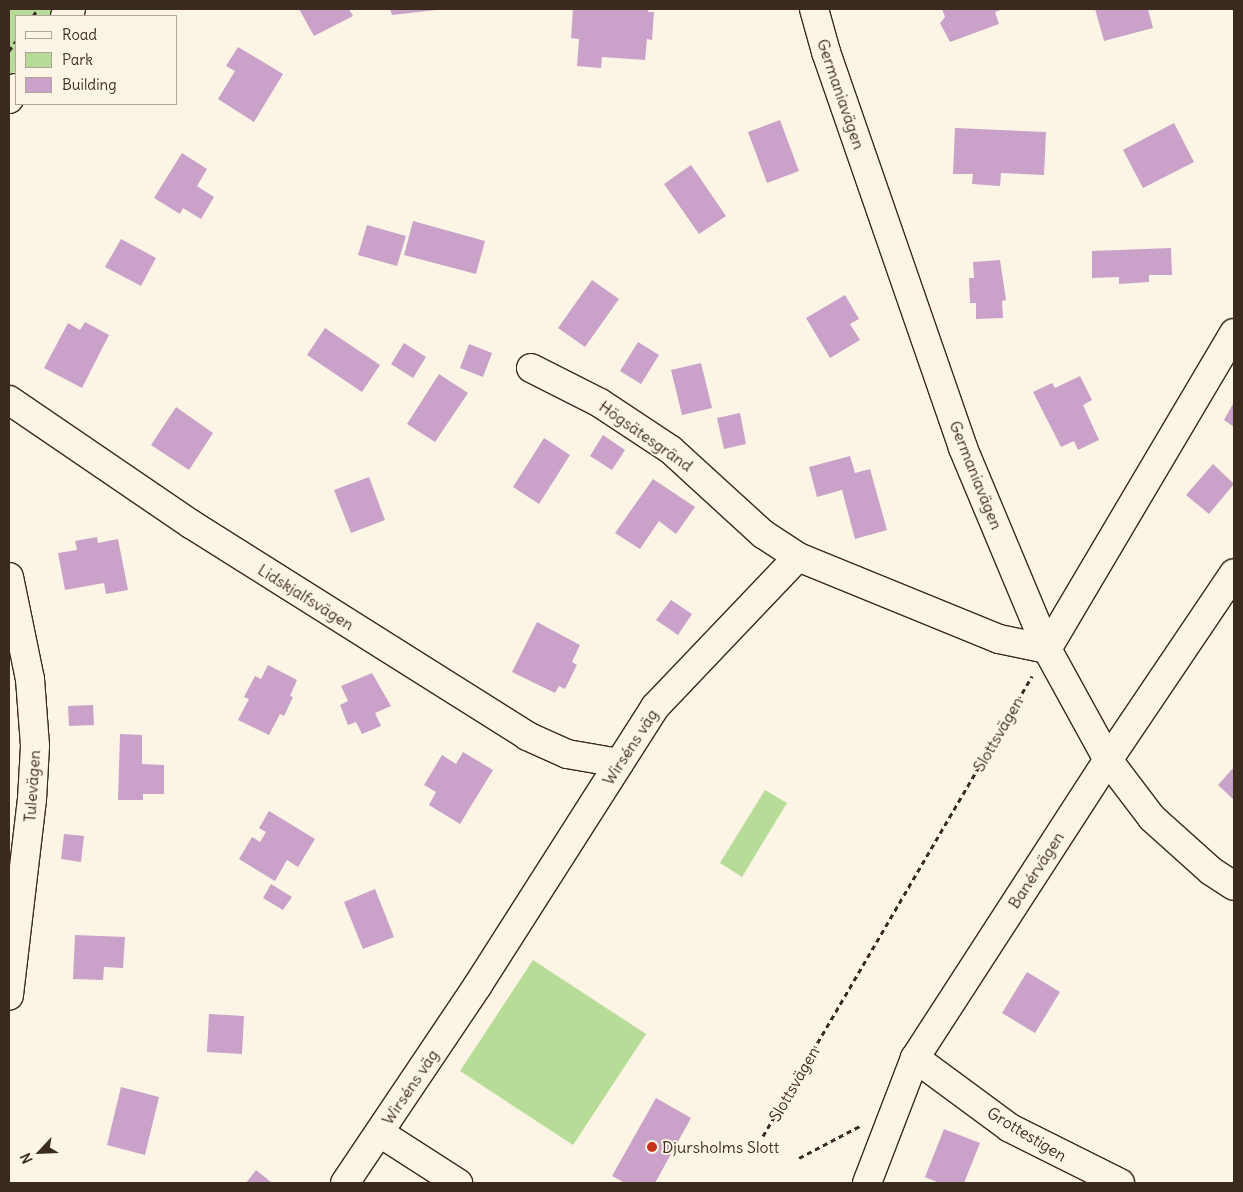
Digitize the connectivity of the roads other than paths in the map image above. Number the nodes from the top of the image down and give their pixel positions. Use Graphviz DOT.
graph roads {
  1 [pos="814,9"];
  2 [pos="1234,333"];
  3 [pos="531,368"];
  4 [pos="9,400"];
  5 [pos="798,556"];
  6 [pos="1234,573"];
  7 [pos="9,577"];
  8 [pos="1047,649"];
  9 [pos="1108,760"];
  10 [pos="619,763"];
  11 [pos="1234,886"];
  12 [pos="9,996"];
  13 [pos="915,1058"];
  14 [pos="380,1132"];
  15 [pos="347,1183"];
  16 [pos="458,1183"];
  17 [pos="867,1183"];
  18 [pos="1120,1183"];
  1 -- 8 [label="street, Germaniavägen"];
  2 -- 8 [label="street"];
  3 -- 5 [label="street, Högsätesgränd"];
  4 -- 10 [label="street, Lidskjalfsvägen"];
  5 -- 8 [label="street"];
  5 -- 10 [label="street, Wirséns väg"];
  6 -- 9 [label="street, Banérvägen"];
  7 -- 12 [label="street, Tulevägen"];
  8 -- 9 [label="street, Germaniavägen"];
  9 -- 11 [label="street, Germaniavägen"];
  9 -- 13 [label="street, Banérvägen"];
  10 -- 14 [label="street, Wirséns väg"];
  13 -- 17 [label="street, Banérvägen"];
  13 -- 18 [label="street, Grottestigen"];
  14 -- 15 [label="street, Wirséns väg"];
  14 -- 16 [label="street"];
}
